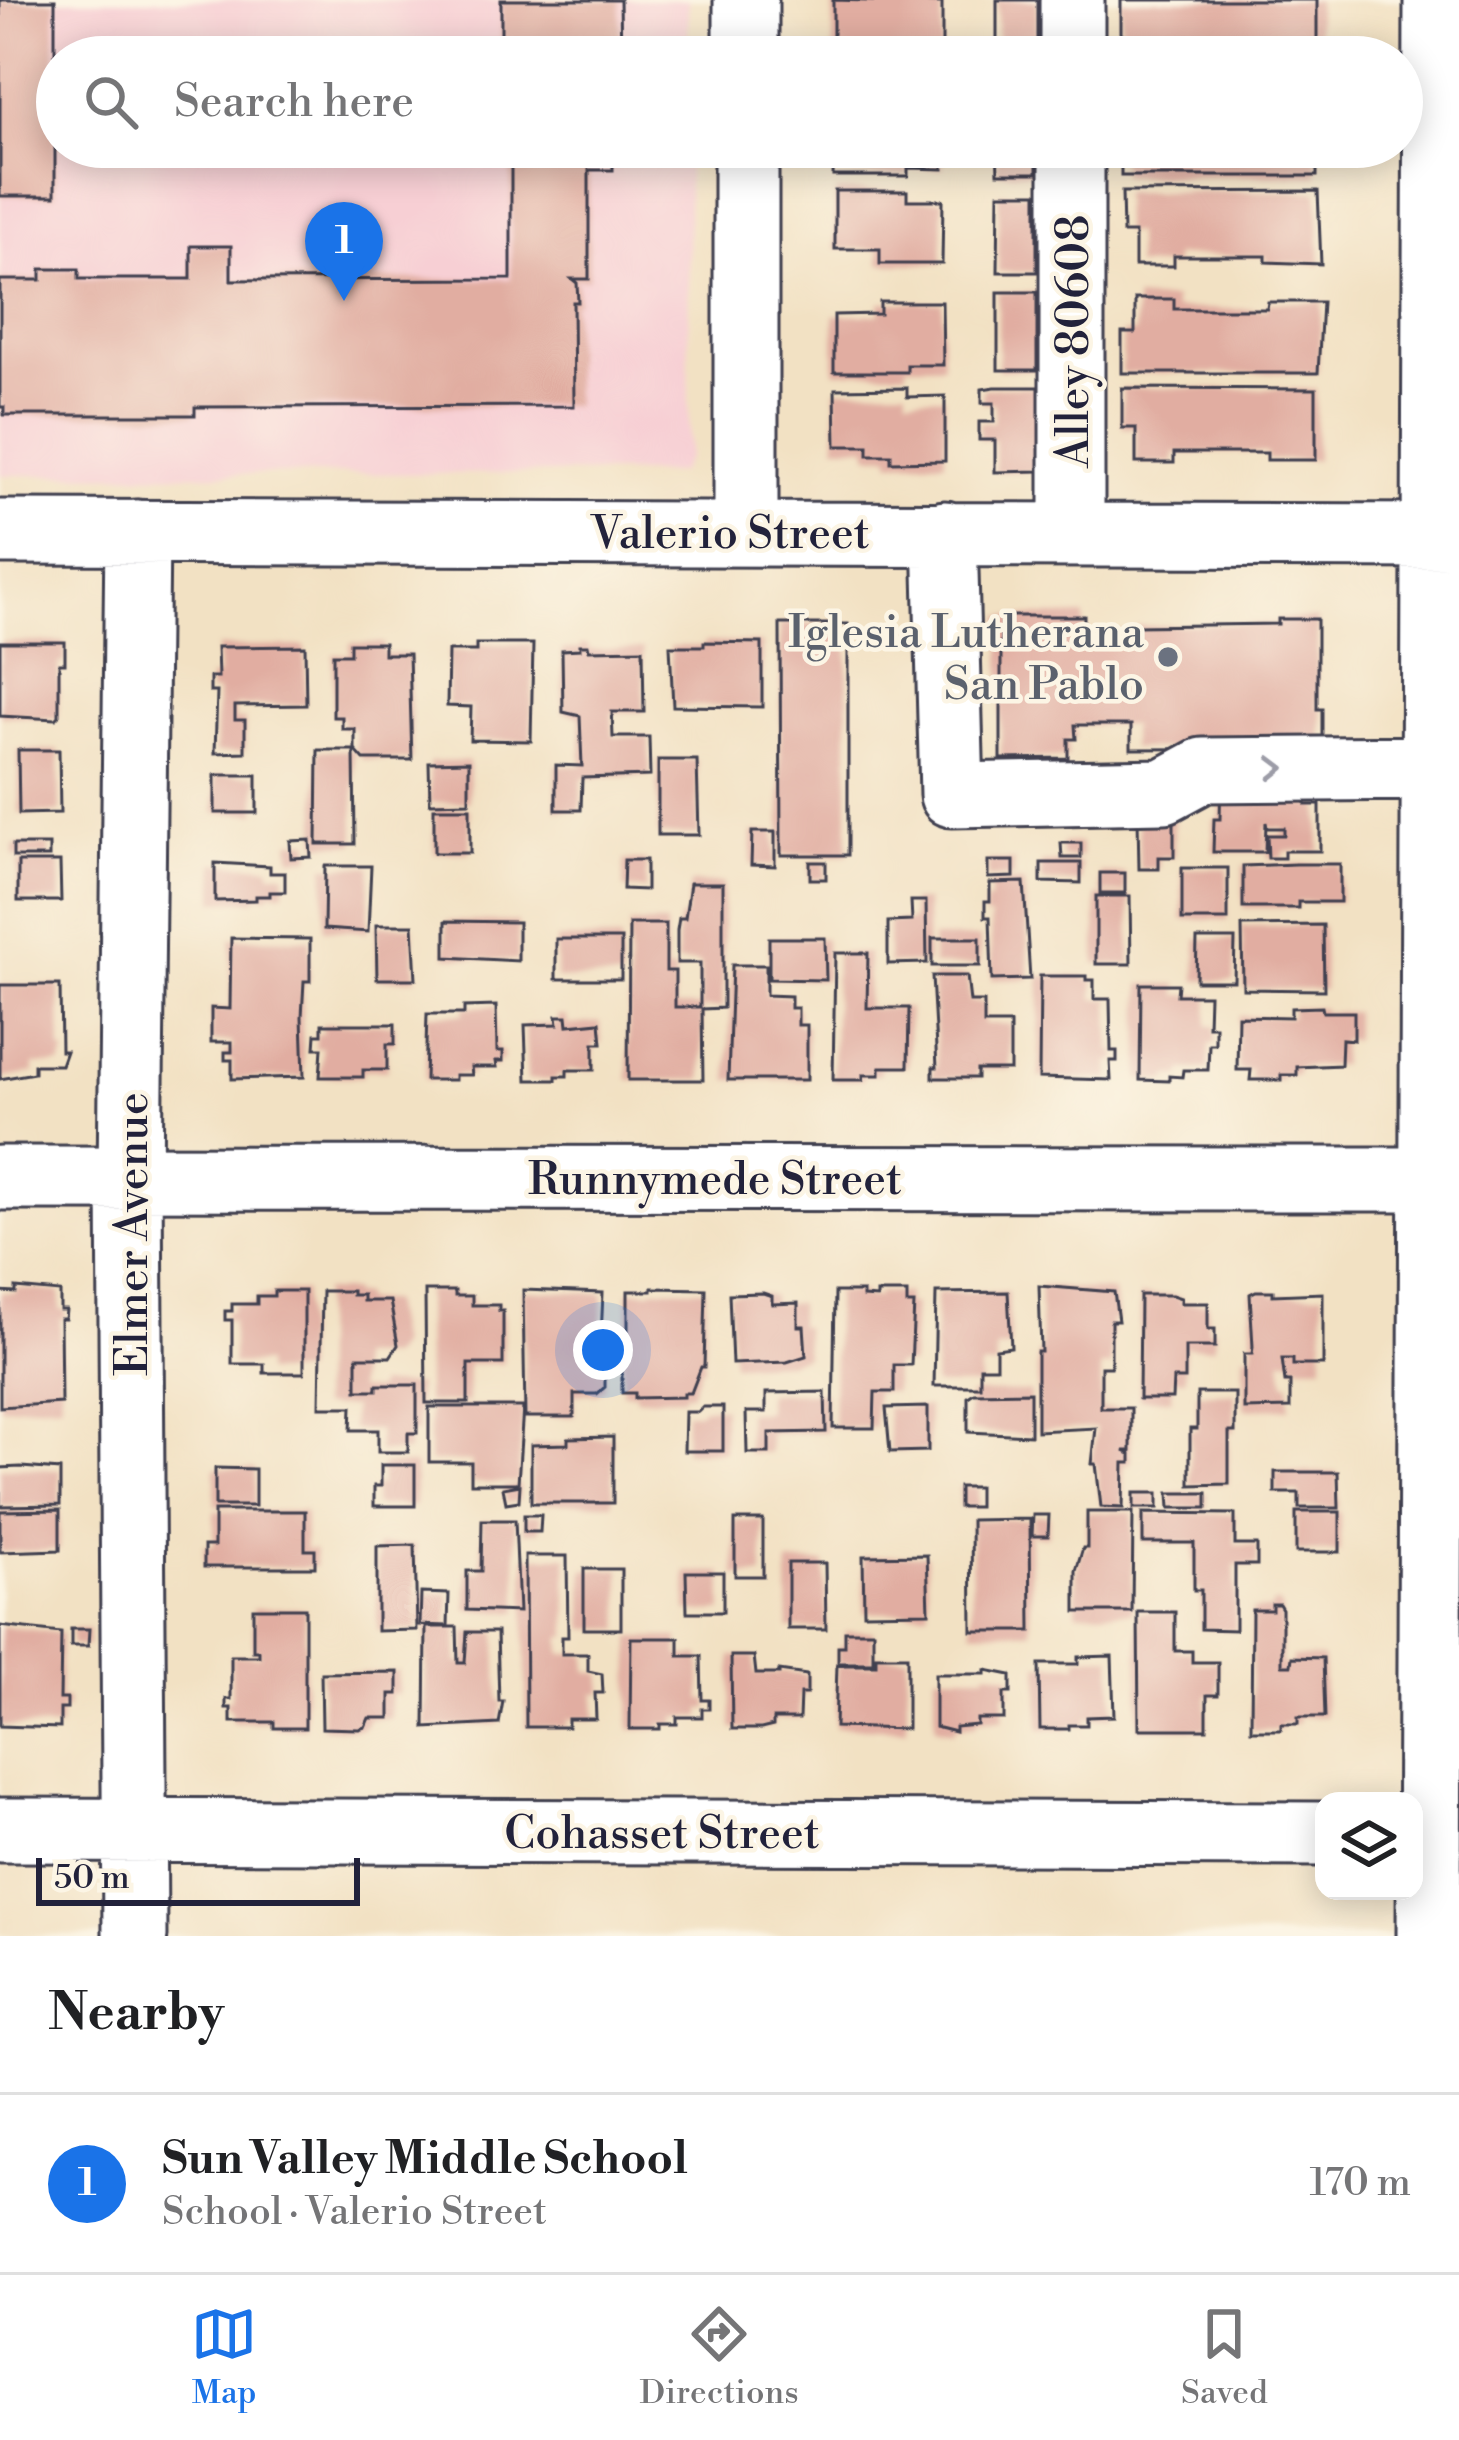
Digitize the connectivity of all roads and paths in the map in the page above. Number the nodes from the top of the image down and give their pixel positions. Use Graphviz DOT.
graph roads {
  1 [pos="746,0"];
  2 [pos="1072,0"];
  3 [pos="1436,0"];
  4 [pos="746,36"];
  5 [pos="1072,36"];
  6 [pos="1447,98"];
  7 [pos="746,168"];
  8 [pos="1072,168"];
  9 [pos="746,531"];
  10 [pos="0,532"];
  11 [pos="137,532"];
  12 [pos="945,533"];
  13 [pos="1072,534"];
  14 [pos="1447,536"];
  15 [pos="1434,768"];
  16 [pos="0,1178"];
  17 [pos="130,1178"];
  18 [pos="1430,1179"];
  19 [pos="0,1830"];
  20 [pos="134,1830"];
  21 [pos="1315,1834"];
  22 [pos="1434,1835"];
  23 [pos="134,1936"];
  24 [pos="1429,1936"];
  1 -- 4 [label="street"];
  2 -- 5 [label="street"];
  3 -- 6 [label="street"];
  6 -- 14 [label="street"];
  7 -- 9 [label="street"];
  8 -- 13 [label="street, Alley 80608"];
  9 -- 11 [label="street, Valerio Street"];
  9 -- 12 [label="street, Valerio Street"];
  10 -- 11 [label="street, Valerio Street"];
  11 -- 17 [label="street, Elmer Avenue"];
  12 -- 13 [label="street, Valerio Street"];
  12 -- 15 [label="street, one-way"];
  13 -- 14 [label="street, Valerio Street"];
  14 -- 15 [label="street"];
  15 -- 18 [label="street"];
  16 -- 17 [label="street, Runnymede Street"];
  17 -- 18 [label="street, Runnymede Street"];
  17 -- 20 [label="street, Elmer Avenue"];
  18 -- 22 [label="street"];
  19 -- 20 [label="street, Cohasset Street"];
  20 -- 21 [label="street, Cohasset Street"];
  20 -- 23 [label="street, Elmer Avenue"];
  22 -- 24 [label="street"];
}
